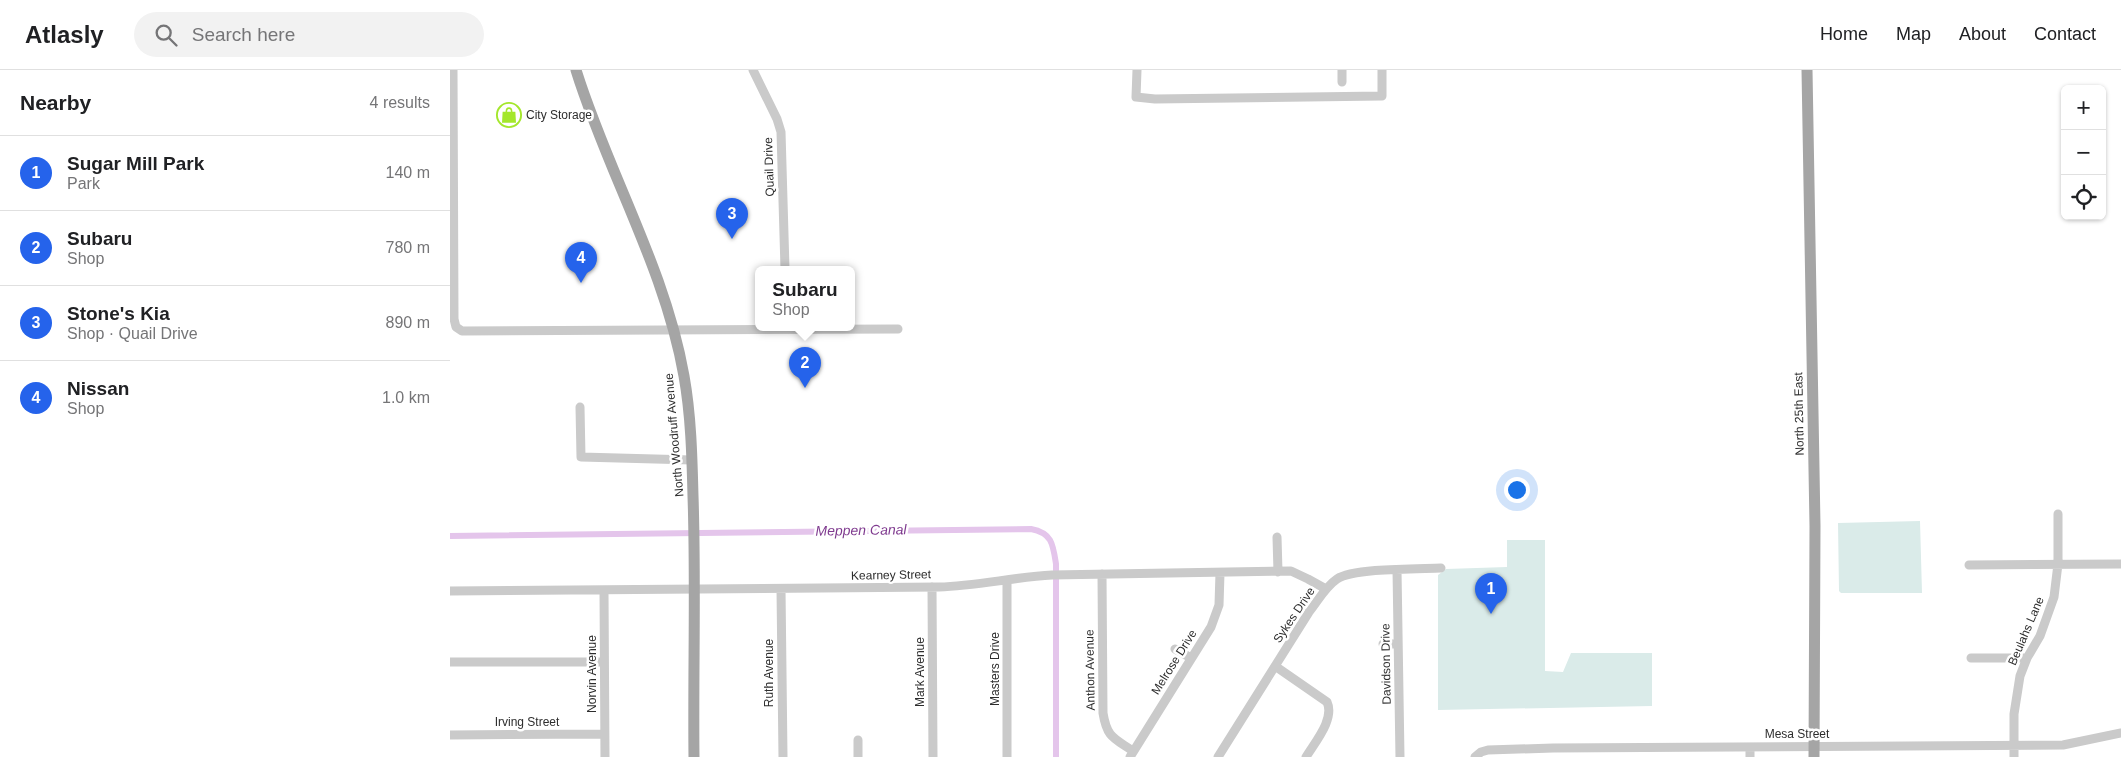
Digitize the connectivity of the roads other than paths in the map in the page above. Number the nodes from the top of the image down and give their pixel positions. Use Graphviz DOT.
graph roads {
  1 [pos="452,70"];
  2 [pos="576,70"];
  3 [pos="753,70"];
  4 [pos="1137,70"];
  5 [pos="1342,70"];
  6 [pos="1382,70"];
  7 [pos="1807,70"];
  8 [pos="1342,82"];
  9 [pos="451,177"];
  10 [pos="785,266"];
  11 [pos="755,329"];
  12 [pos="855,329"];
  13 [pos="898,329"];
  14 [pos="673,331"];
  15 [pos="580,407"];
  16 [pos="692,460"];
  17 [pos="2058,514"];
  18 [pos="1277,537"];
  19 [pos="2058,564"];
  20 [pos="2121,564"];
  21 [pos="1969,565"];
  22 [pos="1441,568"];
  23 [pos="1397,570"];
  24 [pos="1278,572"];
  25 [pos="1220,573"];
  26 [pos="1102,574"];
  27 [pos="1006,580"];
  28 [pos="932,587"];
  29 [pos="695,589"];
  30 [pos="781,589"];
  31 [pos="1326,589"];
  32 [pos="604,591"];
  33 [pos="450,592"];
  34 [pos="1383,644"];
  35 [pos="1398,644"];
  36 [pos="1175,649"];
  37 [pos="1191,658"];
  38 [pos="1971,658"];
  39 [pos="2027,658"];
  40 [pos="450,662"];
  41 [pos="604,662"];
  42 [pos="1275,666"];
  43 [pos="2121,732"];
  44 [pos="604,734"];
  45 [pos="450,735"];
  46 [pos="858,740"];
  47 [pos="1750,747"];
  48 [pos="2014,747"];
  49 [pos="1814,752"];
  50 [pos="1570,753"];
  51 [pos="1660,753"];
  52 [pos="1131,754"];
  53 [pos="605,757"];
  54 [pos="694,757"];
  55 [pos="783,757"];
  56 [pos="858,757"];
  57 [pos="933,757"];
  58 [pos="1008,757"];
  59 [pos="1218,757"];
  60 [pos="1306,757"];
  61 [pos="1400,757"];
  62 [pos="1475,757"];
  63 [pos="1750,757"];
  64 [pos="2014,757"];
  1 -- 9 [label="street"];
  2 -- 14 [label="main road, North Woodruff Avenue"];
  3 -- 10 [label="street, Quail Drive"];
  4 -- 6 [label="street"];
  5 -- 8 [label="street"];
  7 -- 49 [label="main road, North 25th East"];
  9 -- 14 [label="street"];
  11 -- 14 [label="street"];
  12 -- 13 [label="street"];
  14 -- 16 [label="main road, North Woodruff Avenue"];
  15 -- 16 [label="street"];
  16 -- 29 [label="main road, North Woodruff Avenue"];
  17 -- 19 [label="street, Beulahs Lane"];
  18 -- 24 [label="street"];
  19 -- 20 [label="street"];
  19 -- 21 [label="street"];
  19 -- 39 [label="street, Beulahs Lane"];
  22 -- 23 [label="street, Sykes Drive"];
  23 -- 31 [label="street, Sykes Drive"];
  23 -- 35 [label="street, Davidson Drive"];
  24 -- 25 [label="street, Kearney Street"];
  24 -- 31 [label="street, Kearney Street"];
  25 -- 26 [label="street, Kearney Street"];
  25 -- 37 [label="street, Melrose Drive"];
  26 -- 27 [label="street, Kearney Street"];
  26 -- 52 [label="street, Anthon Avenue"];
  27 -- 28 [label="street, Kearney Street"];
  27 -- 58 [label="street, Masters Drive"];
  28 -- 30 [label="street, Kearney Street"];
  28 -- 57 [label="street, Mark Avenue"];
  29 -- 30 [label="street, Kearney Street"];
  29 -- 32 [label="street, Kearney Street"];
  29 -- 54 [label="main road, North Woodruff Avenue"];
  30 -- 55 [label="street, Ruth Avenue"];
  31 -- 42 [label="street, Sykes Drive"];
  32 -- 33 [label="street, Kearney Street"];
  32 -- 41 [label="street, Norvin Avenue"];
  34 -- 35 [label="street"];
  35 -- 61 [label="street, Davidson Drive"];
  36 -- 37 [label="street"];
  37 -- 52 [label="street, Melrose Drive"];
  38 -- 39 [label="street"];
  39 -- 48 [label="street, Beulahs Lane"];
  40 -- 41 [label="street"];
  41 -- 44 [label="street, Norvin Avenue"];
  42 -- 59 [label="street, Sykes Drive"];
  42 -- 60 [label="street"];
  43 -- 48 [label="street, Mesa Street"];
  44 -- 45 [label="street, Irving Street"];
  44 -- 53 [label="street, Norvin Avenue"];
  46 -- 56 [label="street"];
  47 -- 49 [label="street, Mesa Street"];
  47 -- 51 [label="street, Mesa Street"];
  47 -- 63 [label="street"];
  48 -- 49 [label="street, Mesa Street"];
  48 -- 64 [label="street, Beulahs Lane"];
  50 -- 51 [label="street, Mesa Street"];
  50 -- 62 [label="street, Mesa Street"];
}
